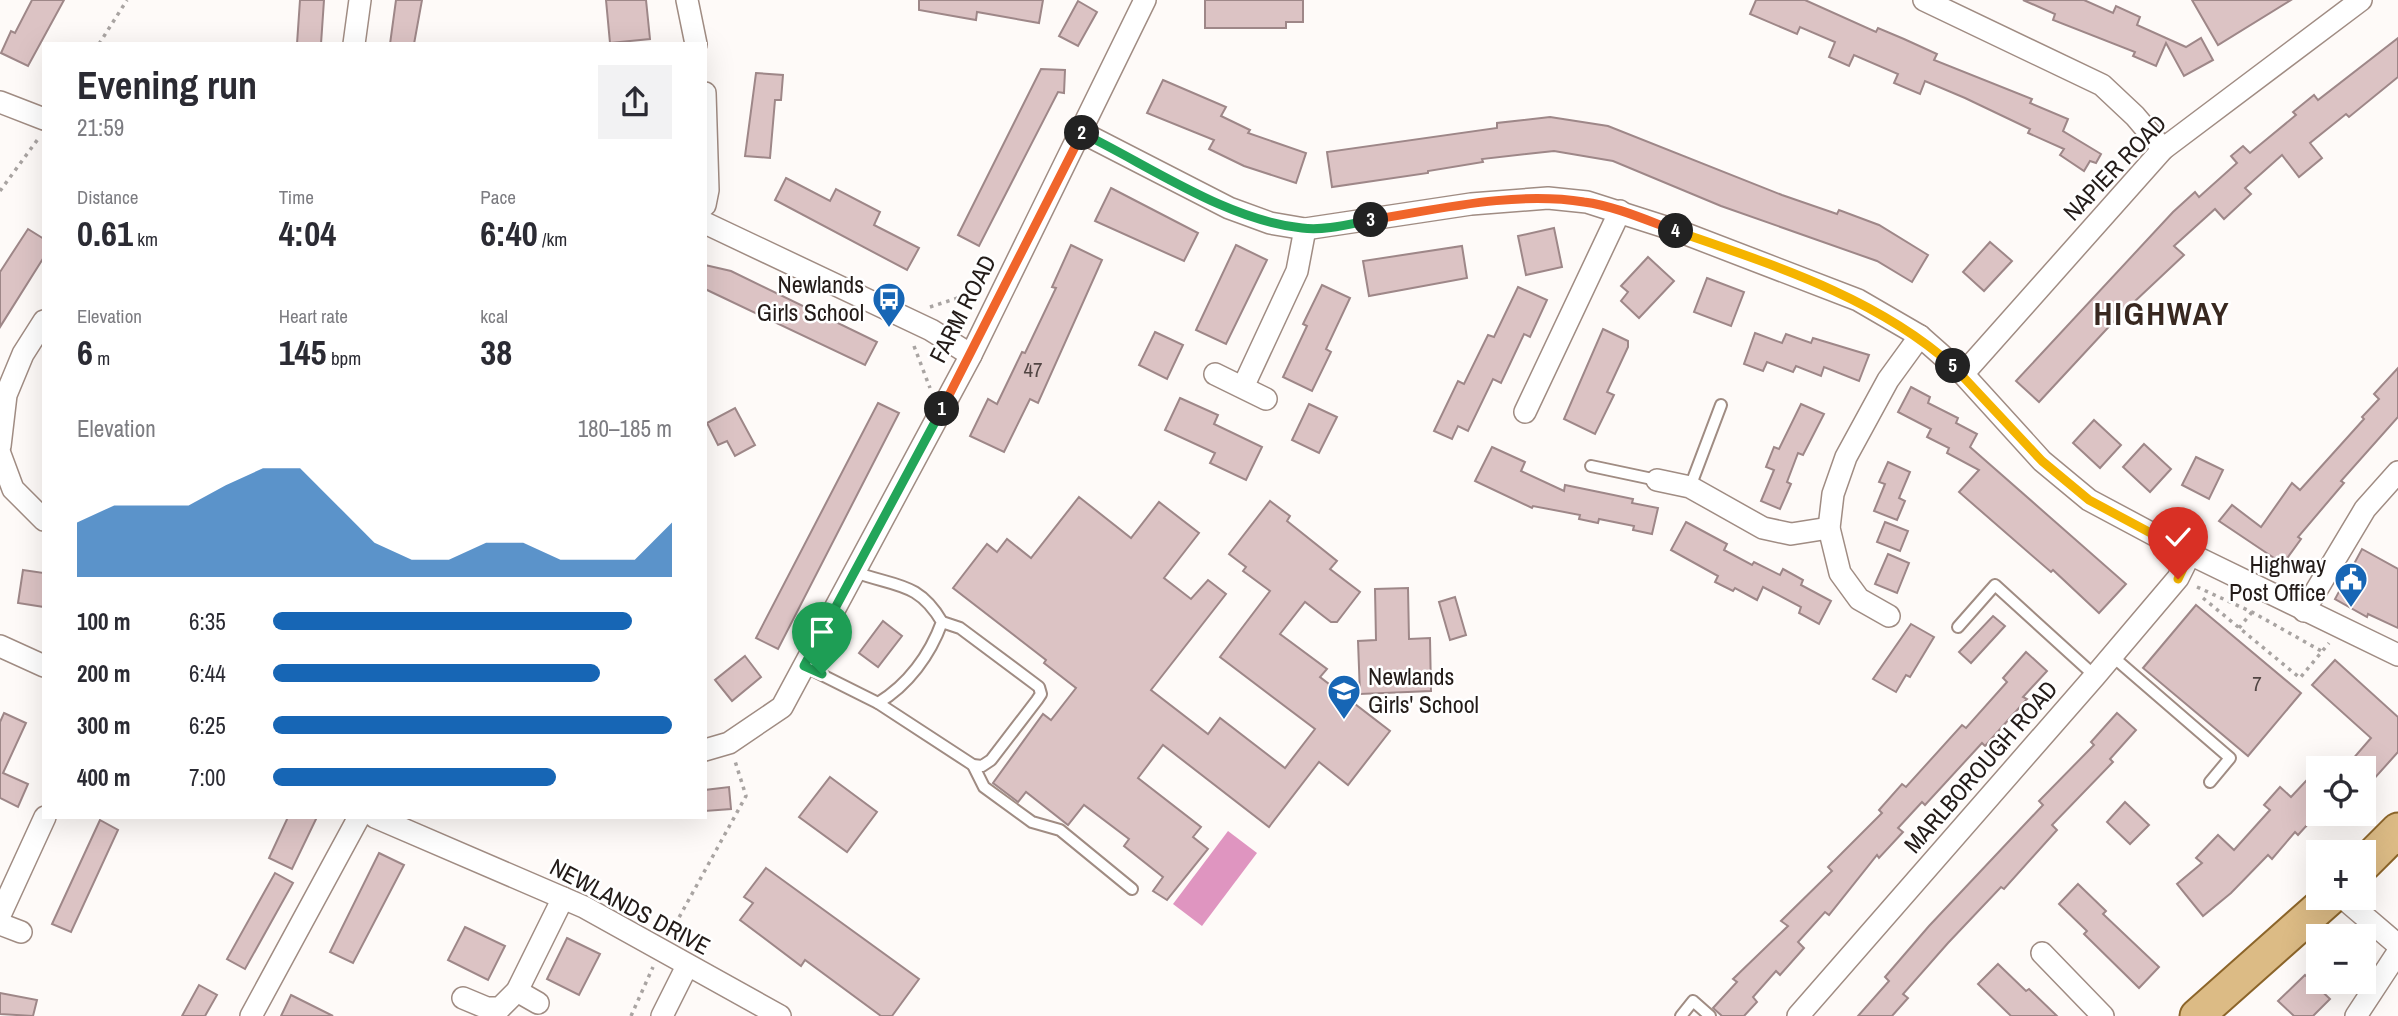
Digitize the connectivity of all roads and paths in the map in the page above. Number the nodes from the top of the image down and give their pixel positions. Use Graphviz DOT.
graph roads {
  1 [pos="127,0"];
  2 [pos="360,0"];
  3 [pos="687,0"];
  4 [pos="1146,0"];
  5 [pos="1924,0"];
  6 [pos="2361,0"];
  7 [pos="100,42"];
  8 [pos="354,42"];
  9 [pos="696,42"];
  10 [pos="0,102"];
  11 [pos="42,118"];
  12 [pos="1081,132"];
  13 [pos="42,134"];
  14 [pos="2163,149"];
  15 [pos="707,158"];
  16 [pos="0,191"];
  17 [pos="707,195"];
  18 [pos="1620,211"];
  19 [pos="707,224"];
  20 [pos="1305,229"];
  21 [pos="42,324"];
  22 [pos="1920,336"];
  23 [pos="971,355"];
  24 [pos="1215,374"];
  25 [pos="1963,374"];
  26 [pos="1243,387"];
  27 [pos="1266,399"];
  28 [pos="1721,405"];
  29 [pos="1525,412"];
  30 [pos="0,446"];
  31 [pos="0,454"];
  32 [pos="1591,466"];
  33 [pos="2398,472"];
  34 [pos="1657,480"];
  35 [pos="1690,487"];
  36 [pos="42,518"];
  37 [pos="1829,528"];
  38 [pos="2190,554"];
  39 [pos="855,572"];
  40 [pos="2178,579"];
  41 [pos="2203,598"];
  42 [pos="2304,611"];
  43 [pos="2252,612"];
  44 [pos="1889,616"];
  45 [pos="942,622"];
  46 [pos="1958,627"];
  47 [pos="2239,628"];
  48 [pos="0,646"];
  49 [pos="2398,655"];
  50 [pos="2112,656"];
  51 [pos="42,665"];
  52 [pos="804,666"];
  53 [pos="2095,676"];
  54 [pos="878,703"];
  55 [pos="729,743"];
  56 [pos="707,749"];
  57 [pos="973,765"];
  58 [pos="2210,782"];
  59 [pos="44,819"];
  60 [pos="358,819"];
  61 [pos="380,819"];
  62 [pos="2398,830"];
  63 [pos="2376,852"];
  64 [pos="1132,889"];
  65 [pos="563,898"];
  66 [pos="2316,910"];
  67 [pos="2357,910"];
  68 [pos="0,915"];
  69 [pos="0,924"];
  70 [pos="21,932"];
  71 [pos="2398,944"];
  72 [pos="660,952"];
  73 [pos="2398,952"];
  74 [pos="2042,953"];
  75 [pos="687,966"];
  76 [pos="517,991"];
  77 [pos="463,998"];
  78 [pos="538,1003"];
  79 [pos="485,1012"];
  80 [pos="1804,1014"];
  81 [pos="251,1016"];
  82 [pos="631,1016"];
  83 [pos="662,1016"];
  84 [pos="780,1016"];
  85 [pos="1681,1016"];
  86 [pos="1710,1016"];
  87 [pos="2103,1016"];
  88 [pos="2197,1016"];
  89 [pos="2356,1016"];
  1 -- 7 [label="path"];
  2 -- 8 [label="street"];
  3 -- 9 [label="street"];
  4 -- 12 [label="street, FARM ROAD"];
  5 -- 14 [label="street"];
  6 -- 14 [label="street, NAPIER ROAD"];
  10 -- 11 [label="street"];
  12 -- 20 [label="street"];
  12 -- 23 [label="street, FARM ROAD"];
  13 -- 16 [label="path"];
  14 -- 25 [label="street, NAPIER ROAD"];
  15 -- 17 [label="street"];
  18 -- 20 [label="street"];
  18 -- 22 [label="street"];
  18 -- 29 [label="street"];
  19 -- 23 [label="street"];
  20 -- 26 [label="street"];
  21 -- 30 [label="street"];
  22 -- 25 [label="street"];
  22 -- 37 [label="street"];
  23 -- 39 [label="street, FARM ROAD"];
  24 -- 26 [label="street"];
  25 -- 38 [label="street"];
  26 -- 27 [label="street"];
  28 -- 35 [label="lane"];
  31 -- 36 [label="street"];
  32 -- 34 [label="lane"];
  33 -- 42 [label="street"];
  34 -- 35 [label="street"];
  35 -- 37 [label="street"];
  37 -- 44 [label="street"];
  38 -- 40 [label="street, MARLBOROUGH ROAD"];
  38 -- 42 [label="street"];
  39 -- 45 [label="lane"];
  39 -- 52 [label="street, FARM ROAD"];
  40 -- 43 [label="path"];
  40 -- 50 [label="street, MARLBOROUGH ROAD"];
  41 -- 47 [label="path"];
  42 -- 49 [label="street"];
  43 -- 47 [label="path"];
  43 -- 47 [label="path"];
  45 -- 54 [label="lane"];
  45 -- 57 [label="lane"];
  46 -- 53 [label="lane"];
  48 -- 51 [label="street"];
  50 -- 53 [label="street, MARLBOROUGH ROAD"];
  50 -- 58 [label="lane"];
  52 -- 54 [label="lane"];
  52 -- 55 [label="street, FARM ROAD"];
  53 -- 80 [label="street, MARLBOROUGH ROAD"];
  54 -- 57 [label="lane"];
  55 -- 56 [label="street, FARM ROAD"];
  55 -- 72 [label="path"];
  57 -- 64 [label="lane"];
  59 -- 68 [label="street"];
  60 -- 81 [label="street"];
  61 -- 65 [label="street, NEWLANDS DRIVE"];
  62 -- 63 [label="main road"];
  65 -- 72 [label="street, NEWLANDS DRIVE"];
  65 -- 76 [label="street"];
  66 -- 88 [label="main road"];
  67 -- 71 [label="street"];
  69 -- 70 [label="street"];
  72 -- 75 [label="street, NEWLANDS DRIVE"];
  72 -- 82 [label="path"];
  73 -- 89 [label="street"];
  74 -- 87 [label="street"];
  75 -- 83 [label="street"];
  75 -- 84 [label="street, NEWLANDS DRIVE"];
  76 -- 78 [label="street"];
  76 -- 79 [label="street"];
  77 -- 79 [label="street"];
  85 -- 86 [label="lane"];
}
